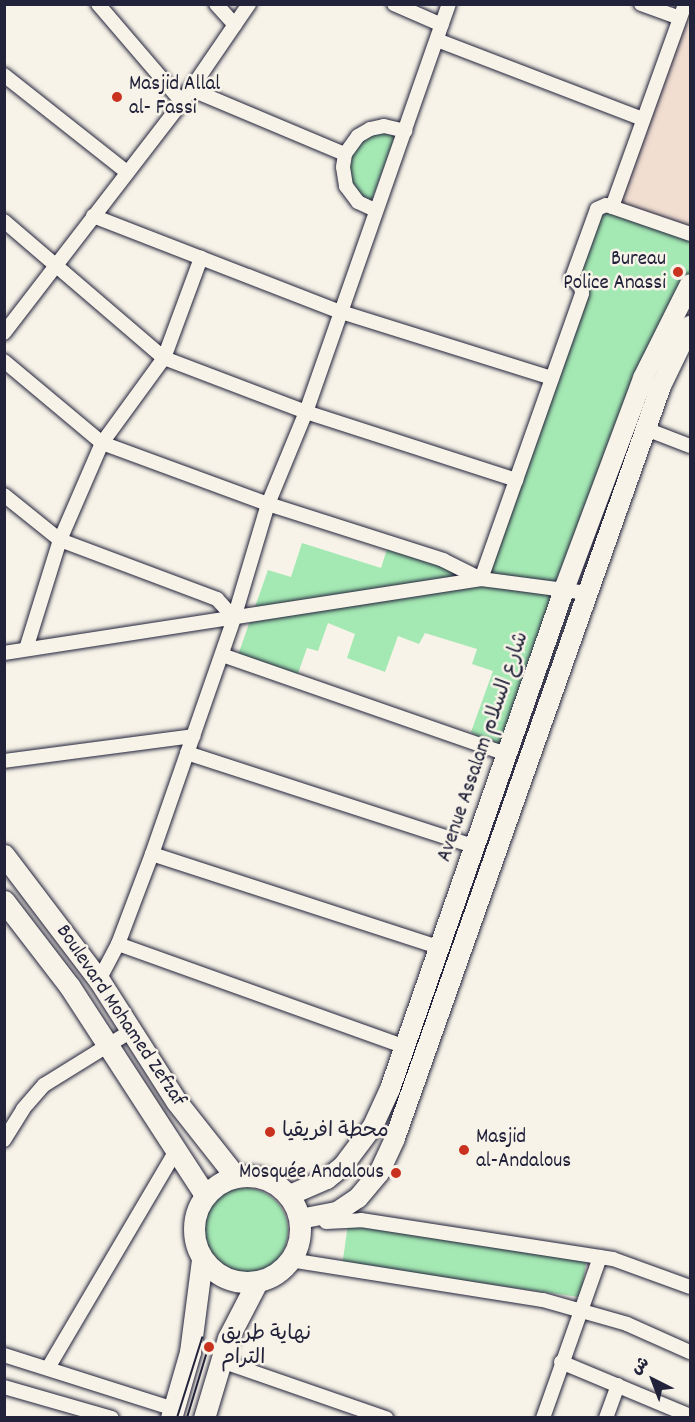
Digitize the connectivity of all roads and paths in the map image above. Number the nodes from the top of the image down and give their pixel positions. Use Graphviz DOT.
graph roads {
  1 [pos="98,4"];
  2 [pos="216,4"];
  3 [pos="249,4"];
  4 [pos="394,4"];
  5 [pos="449,4"];
  6 [pos="641,4"];
  7 [pos="685,4"];
  8 [pos="680,18"];
  9 [pos="235,24"];
  10 [pos="442,25"];
  11 [pos="437,40"];
  12 [pos="4,75"];
  13 [pos="189,89"];
  14 [pos="182,102"];
  15 [pos="644,119"];
  16 [pos="405,131"];
  17 [pos="345,154"];
  18 [pos="128,172"];
  19 [pos="612,207"];
  20 [pos="375,210"];
  21 [pos="93,216"];
  22 [pos="4,221"];
  23 [pos="690,234"];
  24 [pos="201,258"];
  25 [pos="57,264"];
  26 [pos="690,284"];
  27 [pos="341,312"];
  28 [pos="665,331"];
  29 [pos="4,333"];
  30 [pos="687,333"];
  31 [pos="164,358"];
  32 [pos="4,361"];
  33 [pos="552,378"];
  34 [pos="306,412"];
  35 [pos="646,429"];
  36 [pos="102,443"];
  37 [pos="690,446"];
  38 [pos="516,480"];
  39 [pos="4,495"];
  40 [pos="268,504"];
  41 [pos="60,540"];
  42 [pos="481,579"];
  43 [pos="565,587"];
  44 [pos="587,593"];
  45 [pos="234,618"];
  46 [pos="26,650"];
  47 [pos="4,653"];
  48 [pos="222,655"];
  49 [pos="193,735"];
  50 [pos="187,753"];
  51 [pos="506,754"];
  52 [pos="4,760"];
  53 [pos="474,846"];
  54 [pos="152,854"];
  55 [pos="4,855"];
  56 [pos="4,900"];
  57 [pos="118,944"];
  58 [pos="439,947"];
  59 [pos="99,980"];
  60 [pos="131,1031"];
  61 [pos="108,1044"];
  62 [pos="405,1047"];
  63 [pos="4,1140"];
  64 [pos="176,1150"];
  65 [pos="236,1177"];
  66 [pos="290,1195"];
  67 [pos="206,1196"];
  68 [pos="358,1198"];
  69 [pos="361,1220"];
  70 [pos="300,1222"];
  71 [pos="600,1257"];
  72 [pos="202,1259"];
  73 [pos="290,1260"];
  74 [pos="256,1282"];
  75 [pos="690,1287"];
  76 [pos="579,1309"];
  77 [pos="690,1352"];
  78 [pos="4,1355"];
  79 [pos="221,1361"];
  80 [pos="561,1362"];
  81 [pos="48,1368"];
  82 [pos="618,1385"];
  83 [pos="4,1387"];
  84 [pos="172,1413"];
  85 [pos="690,1416"];
  86 [pos="111,1418"];
  87 [pos="204,1418"];
  88 [pos="386,1418"];
  89 [pos="543,1418"];
  90 [pos="606,1418"];
  1 -- 14 [label="street"];
  2 -- 9 [label="street"];
  3 -- 9 [label="street"];
  4 -- 10 [label="street"];
  5 -- 10 [label="street"];
  6 -- 8 [label="street"];
  7 -- 8 [label="street"];
  8 -- 15 [label="street"];
  9 -- 13 [label="street"];
  10 -- 11 [label="street"];
  11 -- 15 [label="street"];
  11 -- 16 [label="street"];
  12 -- 18 [label="street"];
  13 -- 14 [label="street"];
  13 -- 17 [label="street"];
  14 -- 18 [label="street"];
  15 -- 19 [label="street"];
  16 -- 17 [label="street"];
  16 -- 20 [label="street"];
  17 -- 20 [label="street"];
  18 -- 21 [label="street"];
  19 -- 23 [label="street"];
  19 -- 33 [label="street"];
  20 -- 27 [label="street"];
  21 -- 24 [label="street"];
  21 -- 25 [label="street"];
  22 -- 25 [label="street"];
  24 -- 27 [label="street"];
  24 -- 31 [label="street"];
  25 -- 29 [label="street"];
  25 -- 31 [label="street"];
  26 -- 28 [label="street, Avenue Assalam شارع السلام"];
  27 -- 33 [label="street"];
  27 -- 34 [label="street"];
  28 -- 30 [label="street"];
  28 -- 43 [label="street, Avenue Assalam شارع السلام"];
  30 -- 35 [label="street"];
  31 -- 34 [label="street"];
  31 -- 36 [label="street"];
  32 -- 36 [label="street"];
  33 -- 38 [label="street"];
  34 -- 38 [label="street"];
  34 -- 40 [label="street"];
  35 -- 37 [label="street"];
  35 -- 44 [label="street"];
  36 -- 40 [label="street"];
  36 -- 41 [label="street"];
  38 -- 42 [label="street"];
  39 -- 41 [label="street"];
  40 -- 42 [label="street"];
  40 -- 45 [label="street"];
  41 -- 45 [label="street"];
  41 -- 46 [label="street"];
  42 -- 43 [label="street"];
  42 -- 45 [label="street"];
  43 -- 44 [label="street"];
  43 -- 51 [label="street, Avenue Assalam شارع السلام"];
  44 -- 68 [label="street"];
  45 -- 46 [label="street"];
  45 -- 48 [label="street"];
  46 -- 47 [label="street"];
  48 -- 49 [label="street"];
  48 -- 51 [label="street"];
  49 -- 50 [label="street"];
  49 -- 52 [label="street"];
  50 -- 53 [label="street"];
  50 -- 54 [label="street"];
  51 -- 53 [label="street, Avenue Assalam شارع السلام"];
  53 -- 58 [label="street, Avenue Assalam شارع السلام"];
  54 -- 57 [label="street"];
  54 -- 58 [label="street"];
  55 -- 59 [label="main road, Boulevard Mohamed Zefzaf"];
  56 -- 61 [label="main road, Boulevard Mohamed Zefzaf"];
  57 -- 59 [label="street"];
  57 -- 62 [label="street"];
  58 -- 62 [label="street, Avenue Assalam شارع السلام"];
  59 -- 60 [label="main road, Boulevard Mohamed Zefzaf"];
  60 -- 61 [label="street"];
  60 -- 65 [label="main road, Boulevard Mohamed Zefzaf"];
  61 -- 63 [label="street"];
  61 -- 64 [label="main road, Boulevard Mohamed Zefzaf"];
  62 -- 66 [label="street, Avenue Assalam شارع السلام"];
  64 -- 67 [label="main road, Boulevard Mohamed Zefzaf"];
  64 -- 81 [label="street"];
  65 -- 66 [label="main road"];
  65 -- 67 [label="main road"];
  66 -- 70 [label="main road"];
  67 -- 72 [label="main road"];
  68 -- 69 [label="street"];
  68 -- 70 [label="street"];
  69 -- 70 [label="street"];
  69 -- 71 [label="street"];
  70 -- 73 [label="main road"];
  71 -- 75 [label="street"];
  71 -- 76 [label="street"];
  72 -- 74 [label="main road"];
  72 -- 84 [label="main road"];
  73 -- 74 [label="main road"];
  73 -- 76 [label="street"];
  74 -- 79 [label="main road"];
  76 -- 77 [label="street"];
  76 -- 80 [label="street"];
  78 -- 81 [label="street"];
  79 -- 87 [label="main road"];
  79 -- 88 [label="street"];
  80 -- 82 [label="street"];
  80 -- 89 [label="street"];
  81 -- 84 [label="street"];
  82 -- 85 [label="street"];
  82 -- 90 [label="street"];
  83 -- 86 [label="street"];
}
